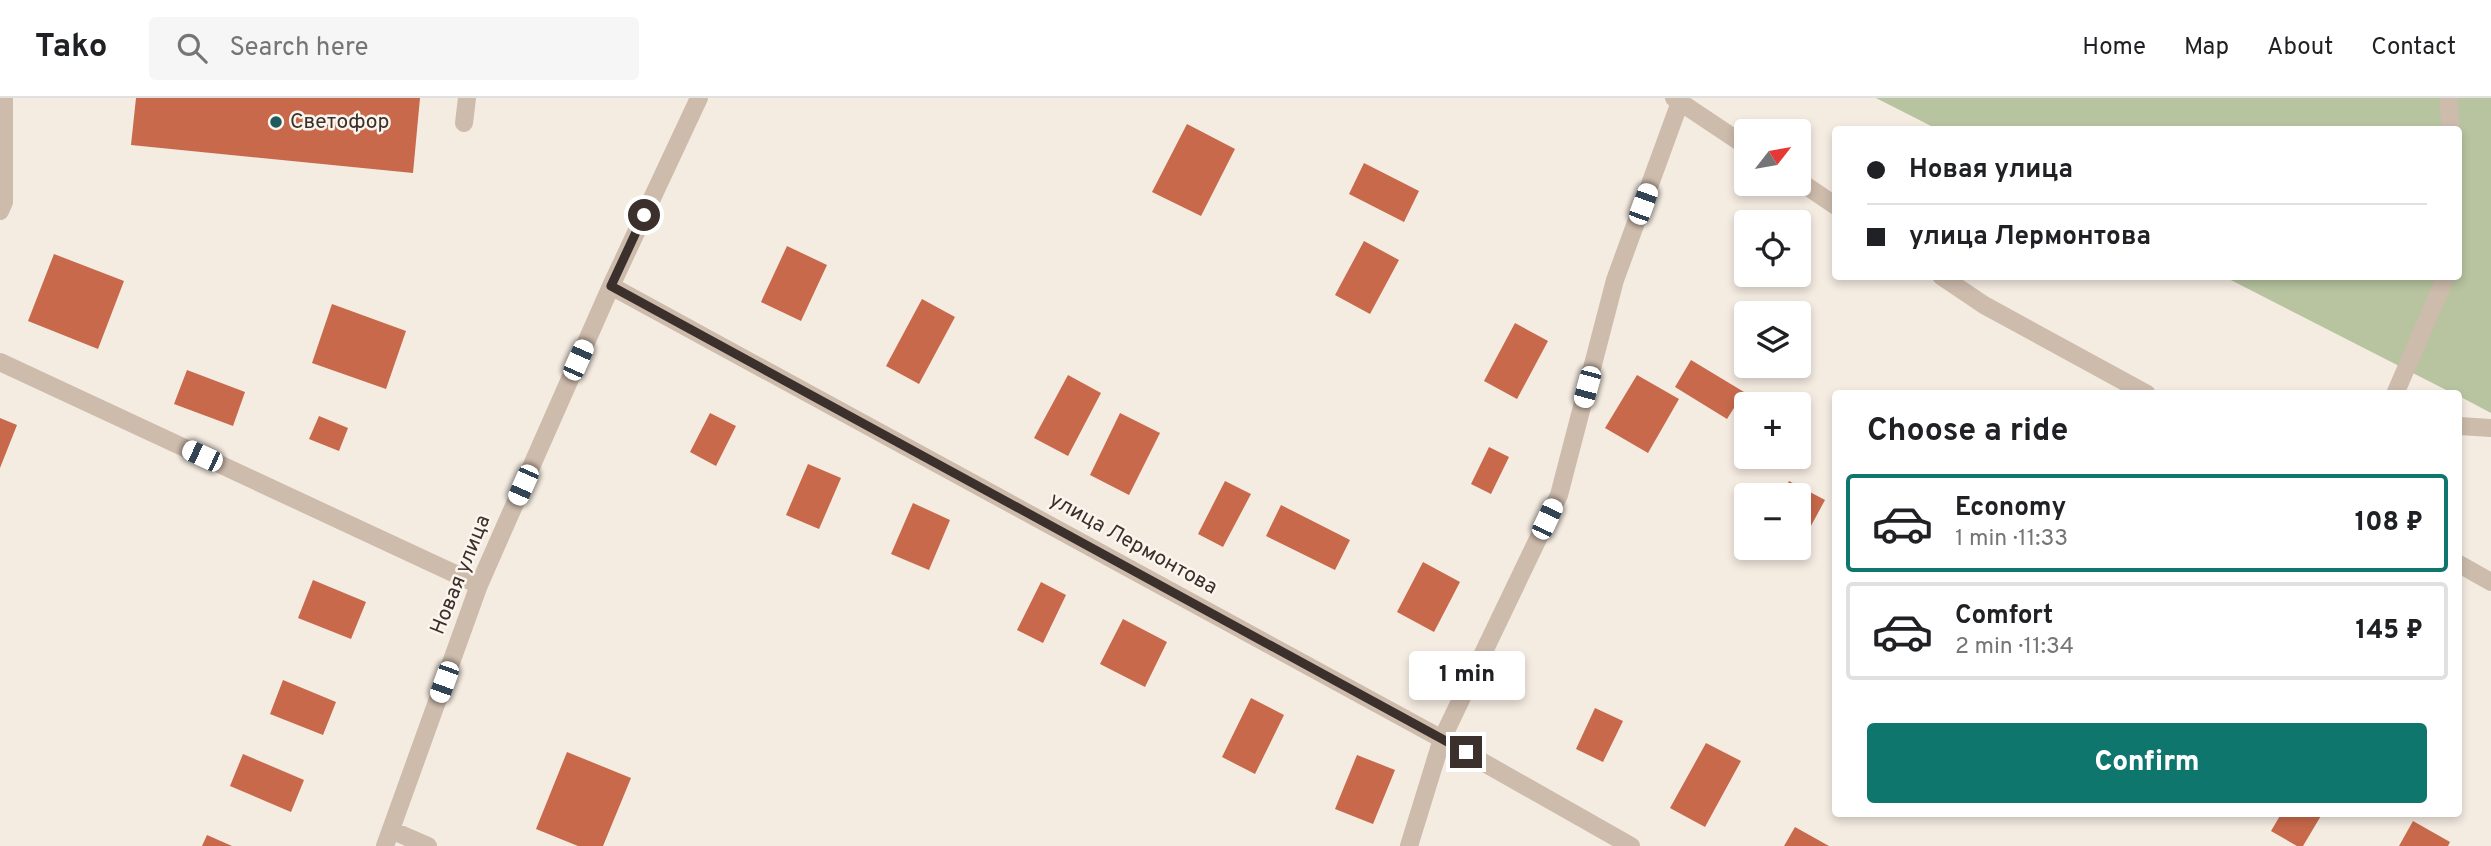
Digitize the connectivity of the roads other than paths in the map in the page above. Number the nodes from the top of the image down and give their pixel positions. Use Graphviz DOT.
graph roads {
  1 [pos="4,98"];
  2 [pos="467,98"];
  3 [pos="699,98"];
  4 [pos="2448,98"];
  5 [pos="1677,100"];
  6 [pos="464,123"];
  7 [pos="2451,126"];
  8 [pos="1734,138"];
  9 [pos="1811,189"];
  10 [pos="1832,203"];
  11 [pos="0,211"];
  12 [pos="1947,280"];
  13 [pos="2444,280"];
  14 [pos="611,286"];
  15 [pos="0,362"];
  16 [pos="2140,390"];
  17 [pos="2397,390"];
  18 [pos="2462,426"];
  19 [pos="2491,428"];
  20 [pos="2462,566"];
  21 [pos="2491,582"];
  22 [pos="479,584"];
  23 [pos="1442,739"];
  24 [pos="388,838"];
  25 [pos="428,846"];
  26 [pos="1409,846"];
  27 [pos="1631,846"];
  1 -- 11 [label="street"];
  2 -- 6 [label="street"];
  3 -- 14 [label="street, Новая улица"];
  4 -- 7 [label="street"];
  5 -- 8 [label="street"];
  5 -- 23 [label="street"];
  9 -- 10 [label="street"];
  12 -- 16 [label="street"];
  13 -- 17 [label="street"];
  14 -- 22 [label="street, Новая улица"];
  14 -- 23 [label="street, улица Лермонтова"];
  15 -- 22 [label="street"];
  18 -- 19 [label="street"];
  20 -- 21 [label="street"];
  22 -- 24 [label="street, Новая улица"];
  23 -- 26 [label="street"];
  23 -- 27 [label="street, улица Лермонтова"];
  24 -- 25 [label="street"];
}
